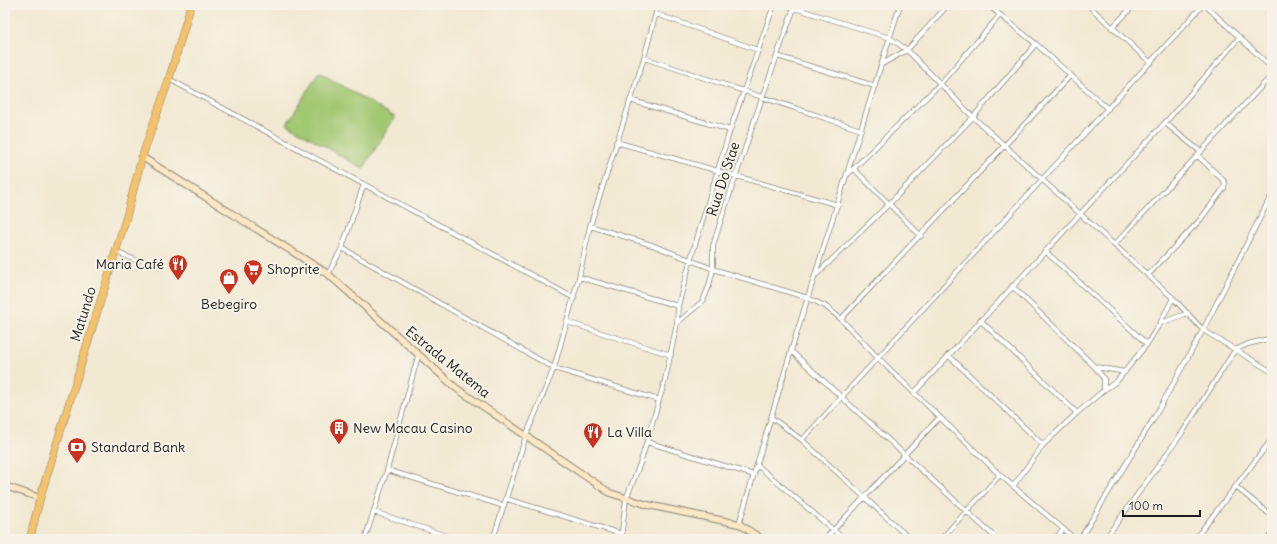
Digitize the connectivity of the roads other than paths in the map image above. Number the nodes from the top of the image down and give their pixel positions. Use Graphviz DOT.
graph roads {
  1 [pos="191,5"];
  2 [pos="658,5"];
  3 [pos="774,5"];
  4 [pos="785,5"];
  5 [pos="900,5"];
  6 [pos="948,5"];
  7 [pos="988,5"];
  8 [pos="1088,5"];
  9 [pos="1134,5"];
  10 [pos="1204,5"];
  11 [pos="795,6"];
  12 [pos="656,14"];
  13 [pos="1000,15"];
  14 [pos="1112,28"];
  15 [pos="890,38"];
  16 [pos="1239,38"];
  17 [pos="1036,44"];
  18 [pos="758,50"];
  19 [pos="907,50"];
  20 [pos="777,56"];
  21 [pos="644,58"];
  22 [pos="1151,63"];
  23 [pos="882,64"];
  24 [pos="1272,68"];
  25 [pos="1272,75"];
  26 [pos="1070,76"];
  27 [pos="169,79"];
  28 [pos="940,84"];
  29 [pos="875,86"];
  30 [pos="743,92"];
  31 [pos="762,98"];
  32 [pos="630,100"];
  33 [pos="1108,109"];
  34 [pos="973,117"];
  35 [pos="1165,123"];
  36 [pos="730,130"];
  37 [pos="861,130"];
  38 [pos="616,142"];
  39 [pos="1005,145"];
  40 [pos="1200,154"];
  41 [pos="142,157"];
  42 [pos="854,169"];
  43 [pos="716,172"];
  44 [pos="847,175"];
  45 [pos="734,177"];
  46 [pos="1043,179"];
  47 [pos="364,184"];
  48 [pos="1272,194"];
  49 [pos="889,204"];
  50 [pos="838,206"];
  51 [pos="1081,213"];
  52 [pos="590,226"];
  53 [pos="921,236"];
  54 [pos="1115,244"];
  55 [pos="342,248"];
  56 [pos="1045,251"];
  57 [pos="116,252"];
  58 [pos="691,258"];
  59 [pos="138,261"];
  60 [pos="714,269"];
  61 [pos="328,274"];
  62 [pos="816,275"];
  63 [pos="1148,275"];
  64 [pos="580,277"];
  65 [pos="1012,286"];
  66 [pos="574,298"];
  67 [pos="808,298"];
  68 [pos="1173,298"];
  69 [pos="678,306"];
  70 [pos="1188,313"];
  71 [pos="841,319"];
  72 [pos="980,320"];
  73 [pos="567,322"];
  74 [pos="677,323"];
  75 [pos="1160,323"];
  76 [pos="1203,330"];
  77 [pos="1272,338"];
  78 [pos="1147,344"];
  79 [pos="1235,350"];
  80 [pos="791,351"];
  81 [pos="671,355"];
  82 [pos="418,356"];
  83 [pos="948,356"];
  84 [pos="878,358"];
  85 [pos="1095,367"];
  86 [pos="554,368"];
  87 [pos="1125,372"];
  88 [pos="1272,372"];
  89 [pos="1104,390"];
  90 [pos="914,393"];
  91 [pos="842,396"];
  92 [pos="659,400"];
  93 [pos="1077,413"];
  94 [pos="940,417"];
  95 [pos="772,418"];
  96 [pos="526,436"];
  97 [pos="1272,439"];
  98 [pos="802,440"];
  99 [pos="647,442"];
  100 [pos="1044,445"];
  101 [pos="905,453"];
  102 [pos="757,465"];
  103 [pos="387,470"];
  104 [pos="754,475"];
  105 [pos="1000,475"];
  106 [pos="5,486"];
  107 [pos="1014,486"];
  108 [pos="1236,486"];
  109 [pos="864,497"];
  110 [pos="40,498"];
  111 [pos="506,499"];
  112 [pos="626,499"];
  113 [pos="504,506"];
  114 [pos="967,510"];
  115 [pos="374,512"];
  116 [pos="1272,516"];
  117 [pos="739,524"];
  118 [pos="834,530"];
  119 [pos="1063,530"];
  120 [pos="1272,533"];
  121 [pos="622,534"];
  122 [pos="30,539"];
  123 [pos="365,539"];
  124 [pos="456,539"];
  125 [pos="493,539"];
  126 [pos="621,539"];
  127 [pos="762,539"];
  128 [pos="826,539"];
  129 [pos="844,539"];
  130 [pos="910,539"];
  131 [pos="941,539"];
  132 [pos="997,539"];
  133 [pos="1055,539"];
  134 [pos="1075,539"];
  135 [pos="1080,539"];
  136 [pos="1105,539"];
  137 [pos="1195,539"];
  138 [pos="1268,539"];
  1 -- 27 [label="main road, Matundo"];
  2 -- 12 [label="street"];
  3 -- 18 [label="street"];
  4 -- 11 [label="street"];
  5 -- 15 [label="street"];
  6 -- 19 [label="street"];
  7 -- 13 [label="street"];
  8 -- 14 [label="street"];
  9 -- 14 [label="street"];
  10 -- 16 [label="street"];
  10 -- 22 [label="street"];
  11 -- 15 [label="street"];
  11 -- 20 [label="street, Rua Do Stae"];
  12 -- 18 [label="street"];
  12 -- 21 [label="street"];
  13 -- 17 [label="street"];
  13 -- 28 [label="street"];
  14 -- 22 [label="street"];
  15 -- 19 [label="street"];
  15 -- 23 [label="street"];
  16 -- 24 [label="street"];
  16 -- 35 [label="street"];
  17 -- 26 [label="street"];
  17 -- 34 [label="street"];
  18 -- 30 [label="street"];
  19 -- 23 [label="street"];
  19 -- 28 [label="street"];
  20 -- 29 [label="street"];
  20 -- 31 [label="street, Rua Do Stae"];
  21 -- 30 [label="street"];
  21 -- 32 [label="street"];
  22 -- 33 [label="street"];
  23 -- 29 [label="street"];
  25 -- 40 [label="street"];
  26 -- 33 [label="street"];
  26 -- 39 [label="street"];
  27 -- 41 [label="main road, Matundo"];
  27 -- 47 [label="street"];
  28 -- 34 [label="street"];
  28 -- 42 [label="street"];
  29 -- 37 [label="street"];
  30 -- 31 [label="street"];
  30 -- 36 [label="street"];
  31 -- 37 [label="street"];
  31 -- 45 [label="street, Rua Do Stae"];
  32 -- 36 [label="street"];
  32 -- 38 [label="street"];
  33 -- 46 [label="street"];
  34 -- 39 [label="street"];
  34 -- 49 [label="street"];
  35 -- 40 [label="street"];
  35 -- 51 [label="street"];
  36 -- 43 [label="street"];
  37 -- 44 [label="street"];
  38 -- 43 [label="street"];
  38 -- 52 [label="street"];
  39 -- 46 [label="street"];
  39 -- 53 [label="street"];
  40 -- 54 [label="street"];
  40 -- 63 [label="street"];
  41 -- 57 [label="main road, Matundo"];
  41 -- 61 [label="street, Estrada Matema"];
  42 -- 44 [label="street"];
  42 -- 49 [label="street"];
  43 -- 45 [label="street"];
  43 -- 58 [label="street"];
  44 -- 50 [label="street"];
  45 -- 50 [label="street"];
  45 -- 60 [label="street, Rua Do Stae"];
  46 -- 51 [label="street"];
  46 -- 84 [label="street"];
  47 -- 55 [label="street"];
  47 -- 66 [label="street"];
  48 -- 76 [label="street"];
  49 -- 53 [label="street"];
  49 -- 62 [label="street"];
  50 -- 62 [label="street"];
  51 -- 54 [label="street"];
  51 -- 56 [label="street"];
  52 -- 58 [label="street"];
  52 -- 64 [label="street"];
  53 -- 71 [label="street"];
  54 -- 63 [label="street"];
  55 -- 61 [label="street"];
  55 -- 86 [label="street"];
  56 -- 65 [label="street"];
  56 -- 78 [label="street"];
  57 -- 59 [label="street"];
  57 -- 110 [label="main road, Matundo"];
  58 -- 60 [label="street"];
  58 -- 69 [label="street"];
  60 -- 67 [label="street"];
  60 -- 74 [label="street, Rua Do Stae"];
  61 -- 82 [label="street, Estrada Matema"];
  62 -- 67 [label="street"];
  63 -- 68 [label="street"];
  64 -- 66 [label="street"];
  64 -- 69 [label="street"];
  65 -- 72 [label="street"];
  65 -- 85 [label="street"];
  66 -- 73 [label="street"];
  67 -- 71 [label="street"];
  67 -- 80 [label="street"];
  68 -- 70 [label="street"];
  68 -- 75 [label="street"];
  69 -- 74 [label="street"];
  70 -- 75 [label="street"];
  70 -- 76 [label="street"];
  71 -- 84 [label="street"];
  72 -- 83 [label="street"];
  72 -- 93 [label="street"];
  73 -- 81 [label="street"];
  73 -- 86 [label="street"];
  74 -- 81 [label="street"];
  75 -- 78 [label="street"];
  76 -- 79 [label="street"];
  76 -- 135 [label="street"];
  77 -- 79 [label="street"];
  78 -- 87 [label="street"];
  79 -- 88 [label="street"];
  79 -- 136 [label="street"];
  80 -- 91 [label="street"];
  80 -- 95 [label="street"];
  81 -- 92 [label="street"];
  82 -- 96 [label="street, Estrada Matema"];
  82 -- 103 [label="street"];
  83 -- 90 [label="street"];
  83 -- 100 [label="street"];
  84 -- 90 [label="street"];
  84 -- 91 [label="street"];
  85 -- 87 [label="street"];
  85 -- 89 [label="street"];
  86 -- 92 [label="street"];
  86 -- 96 [label="street"];
  87 -- 89 [label="street"];
  89 -- 93 [label="street"];
  90 -- 94 [label="street"];
  91 -- 98 [label="street"];
  91 -- 101 [label="street"];
  92 -- 99 [label="street"];
  93 -- 100 [label="street"];
  94 -- 101 [label="street"];
  94 -- 105 [label="street"];
  95 -- 98 [label="street"];
  95 -- 102 [label="street"];
  96 -- 111 [label="street"];
  96 -- 112 [label="street, Estrada Matema"];
  97 -- 108 [label="street"];
  98 -- 109 [label="street"];
  99 -- 104 [label="street"];
  99 -- 112 [label="street"];
  100 -- 107 [label="street"];
  101 -- 109 [label="street"];
  101 -- 114 [label="street"];
  102 -- 104 [label="street"];
  102 -- 118 [label="street"];
  103 -- 113 [label="street"];
  103 -- 115 [label="street"];
  104 -- 117 [label="street"];
  105 -- 107 [label="street"];
  105 -- 114 [label="street"];
  106 -- 110 [label="street"];
  107 -- 119 [label="street"];
  108 -- 116 [label="street"];
  108 -- 137 [label="street"];
  109 -- 118 [label="street"];
  109 -- 130 [label="street"];
  110 -- 122 [label="main road, Matundo"];
  111 -- 113 [label="street"];
  111 -- 121 [label="street"];
  112 -- 117 [label="street, Estrada Matema"];
  112 -- 121 [label="street"];
  113 -- 125 [label="street"];
  114 -- 131 [label="street"];
  114 -- 132 [label="street"];
  115 -- 123 [label="street"];
  115 -- 124 [label="street"];
  117 -- 127 [label="street, Estrada Matema"];
  118 -- 128 [label="street"];
  118 -- 129 [label="street"];
  119 -- 133 [label="street"];
  119 -- 134 [label="street"];
  120 -- 138 [label="street"];
  121 -- 126 [label="street"];
}
